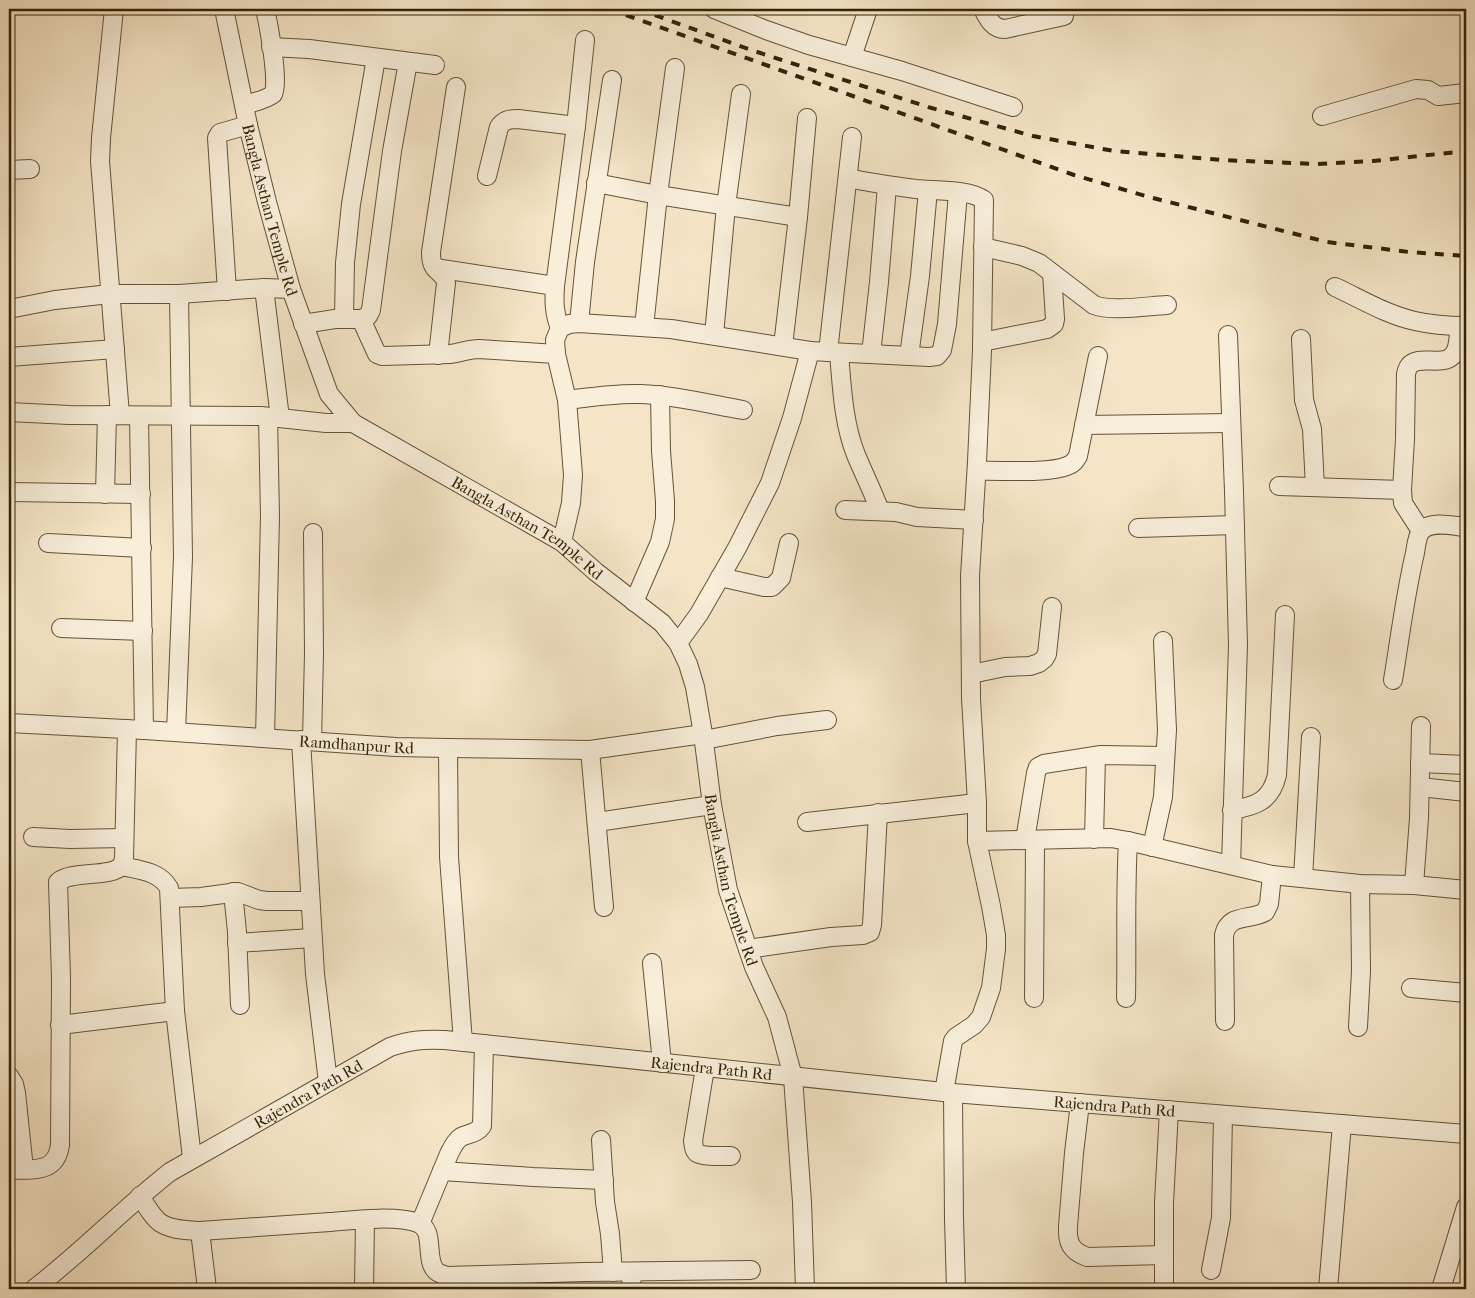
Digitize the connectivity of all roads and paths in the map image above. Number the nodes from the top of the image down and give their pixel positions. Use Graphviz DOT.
graph roads {
  1 [pos="114,9"];
  2 [pos="224,9"];
  3 [pos="265,9"];
  4 [pos="714,9"];
  5 [pos="868,9"];
  6 [pos="983,9"];
  7 [pos="1064,16"];
  8 [pos="585,40"];
  9 [pos="272,47"];
  10 [pos="852,57"];
  11 [pos="376,58"];
  12 [pos="408,62"];
  13 [pos="435,65"];
  14 [pos="675,68"];
  15 [pos="612,80"];
  16 [pos="456,87"];
  17 [pos="1466,93"];
  18 [pos="741,94"];
  19 [pos="244,105"];
  20 [pos="1013,107"];
  21 [pos="1322,116"];
  22 [pos="806,118"];
  23 [pos="248,125"];
  24 [pos="576,126"];
  25 [pos="852,136"];
  26 [pos="30,168"];
  27 [pos="9,170"];
  28 [pos="487,176"];
  29 [pos="848,178"];
  30 [pos="596,183"];
  31 [pos="887,186"];
  32 [pos="928,190"];
  33 [pos="958,193"];
  34 [pos="658,196"];
  35 [pos="726,206"];
  36 [pos="798,217"];
  37 [pos="983,247"];
  38 [pos="435,268"];
  39 [pos="1052,273"];
  40 [pos="555,286"];
  41 [pos="1335,287"];
  42 [pos="264,288"];
  43 [pos="291,289"];
  44 [pos="228,291"];
  45 [pos="110,294"];
  46 [pos="179,294"];
  47 [pos="1167,305"];
  48 [pos="9,309"];
  49 [pos="353,319"];
  50 [pos="304,324"];
  51 [pos="579,324"];
  52 [pos="1462,326"];
  53 [pos="644,327"];
  54 [pos="560,328"];
  55 [pos="714,335"];
  56 [pos="1228,335"];
  57 [pos="1301,339"];
  58 [pos="982,342"];
  59 [pos="783,346"];
  60 [pos="115,349"];
  61 [pos="810,351"];
  62 [pos="833,352"];
  63 [pos="556,354"];
  64 [pos="871,354"];
  65 [pos="438,355"];
  66 [pos="9,356"];
  67 [pos="909,356"];
  68 [pos="1098,356"];
  69 [pos="660,396"];
  70 [pos="566,400"];
  71 [pos="743,410"];
  72 [pos="9,412"];
  73 [pos="113,415"];
  74 [pos="139,416"];
  75 [pos="181,416"];
  76 [pos="274,417"];
  77 [pos="354,422"];
  78 [pos="1232,423"];
  79 [pos="1084,425"];
  80 [pos="976,471"];
  81 [pos="1279,486"];
  82 [pos="1315,487"];
  83 [pos="1402,490"];
  84 [pos="9,492"];
  85 [pos="105,494"];
  86 [pos="141,494"];
  87 [pos="846,510"];
  88 [pos="880,511"];
  89 [pos="974,520"];
  90 [pos="1235,525"];
  91 [pos="1466,527"];
  92 [pos="1138,528"];
  93 [pos="1421,531"];
  94 [pos="313,533"];
  95 [pos="562,542"];
  96 [pos="48,543"];
  97 [pos="789,543"];
  98 [pos="142,548"];
  99 [pos="720,577"];
  100 [pos="634,602"];
  101 [pos="1052,607"];
  102 [pos="1285,614"];
  103 [pos="61,628"];
  104 [pos="143,632"];
  105 [pos="1162,641"];
  106 [pos="678,643"];
  107 [pos="971,674"];
  108 [pos="1393,680"];
  109 [pos="827,720"];
  110 [pos="9,723"];
  111 [pos="1421,726"];
  112 [pos="135,729"];
  113 [pos="176,732"];
  114 [pos="703,737"];
  115 [pos="1310,737"];
  116 [pos="265,738"];
  117 [pos="307,741"];
  118 [pos="448,748"];
  119 [pos="590,750"];
  120 [pos="1096,756"];
  121 [pos="1165,756"];
  122 [pos="1420,763"];
  123 [pos="1466,765"];
  124 [pos="1420,786"];
  125 [pos="1466,792"];
  126 [pos="977,803"];
  127 [pos="712,805"];
  128 [pos="1232,810"];
  129 [pos="878,813"];
  130 [pos="597,822"];
  131 [pos="807,822"];
  132 [pos="33,837"];
  133 [pos="124,838"];
  134 [pos="1094,839"];
  135 [pos="1030,840"];
  136 [pos="977,841"];
  137 [pos="1128,841"];
  138 [pos="1152,846"];
  139 [pos="1231,865"];
  140 [pos="121,866"];
  141 [pos="1272,875"];
  142 [pos="1303,878"];
  143 [pos="1360,884"];
  144 [pos="1414,885"];
  145 [pos="1466,890"];
  146 [pos="233,892"];
  147 [pos="170,898"];
  148 [pos="310,901"];
  149 [pos="604,907"];
  150 [pos="312,938"];
  151 [pos="237,943"];
  152 [pos="748,949"];
  153 [pos="652,963"];
  154 [pos="1411,988"];
  155 [pos="1466,992"];
  156 [pos="1034,998"];
  157 [pos="1126,998"];
  158 [pos="240,1005"];
  159 [pos="175,1011"];
  160 [pos="1225,1022"];
  161 [pos="60,1025"];
  162 [pos="1358,1027"];
  163 [pos="463,1042"];
  164 [pos="484,1044"];
  165 [pos="662,1063"];
  166 [pos="706,1068"];
  167 [pos="9,1076"];
  168 [pos="793,1077"];
  169 [pos="328,1082"];
  170 [pos="948,1092"];
  171 [pos="1080,1103"];
  172 [pos="1169,1110"];
  173 [pos="1223,1114"];
  174 [pos="1342,1124"];
  175 [pos="1466,1134"];
  176 [pos="601,1140"];
  177 [pos="731,1156"];
  178 [pos="192,1158"];
  179 [pos="16,1170"];
  180 [pos="442,1171"];
  181 [pos="604,1180"];
  182 [pos="140,1196"];
  183 [pos="1466,1208"];
  184 [pos="365,1220"];
  185 [pos="420,1224"];
  186 [pos="200,1231"];
  187 [pos="1164,1255"];
  188 [pos="751,1270"];
  189 [pos="1212,1270"];
  190 [pos="612,1272"];
  191 [pos="632,1272"];
  192 [pos="487,1282"];
  193 [pos="34,1289"];
  194 [pos="207,1289"];
  195 [pos="364,1289"];
  196 [pos="631,1289"];
  197 [pos="805,1289"];
  198 [pos="956,1289"];
  199 [pos="1164,1289"];
  200 [pos="1328,1289"];
  201 [pos="1441,1289"];
  1 -- 45 [label="street"];
  2 -- 19 [label="street, Bangla Asthan Temple Rd"];
  3 -- 9 [label="street"];
  4 -- 10 [label="street"];
  5 -- 10 [label="street"];
  6 -- 7 [label="street"];
  8 -- 24 [label="street"];
  9 -- 11 [label="street"];
  9 -- 19 [label="street"];
  10 -- 20 [label="street"];
  11 -- 12 [label="street"];
  11 -- 49 [label="street"];
  12 -- 13 [label="street"];
  12 -- 49 [label="street"];
  14 -- 34 [label="street"];
  15 -- 30 [label="street"];
  16 -- 38 [label="street"];
  17 -- 21 [label="street"];
  18 -- 35 [label="street"];
  19 -- 23 [label="street, Bangla Asthan Temple Rd"];
  22 -- 36 [label="street"];
  23 -- 43 [label="street, Bangla Asthan Temple Rd"];
  23 -- 44 [label="street"];
  24 -- 28 [label="street"];
  24 -- 40 [label="street"];
  25 -- 29 [label="street"];
  26 -- 27 [label="street"];
  29 -- 31 [label="street"];
  29 -- 62 [label="street"];
  30 -- 34 [label="street"];
  30 -- 51 [label="street"];
  31 -- 32 [label="street"];
  31 -- 64 [label="street"];
  32 -- 33 [label="street"];
  32 -- 67 [label="street"];
  33 -- 37 [label="street"];
  33 -- 67 [label="street"];
  34 -- 35 [label="street"];
  34 -- 53 [label="street"];
  35 -- 36 [label="street"];
  35 -- 55 [label="street"];
  36 -- 59 [label="street"];
  37 -- 39 [label="street"];
  37 -- 58 [label="street"];
  38 -- 40 [label="street"];
  38 -- 65 [label="street"];
  39 -- 47 [label="street"];
  39 -- 58 [label="street"];
  40 -- 54 [label="street"];
  41 -- 52 [label="street"];
  42 -- 43 [label="street"];
  42 -- 44 [label="street"];
  42 -- 76 [label="street"];
  43 -- 50 [label="street, Bangla Asthan Temple Rd"];
  44 -- 46 [label="street"];
  45 -- 46 [label="street"];
  45 -- 48 [label="street"];
  45 -- 60 [label="street"];
  46 -- 75 [label="street"];
  49 -- 50 [label="street"];
  49 -- 65 [label="street"];
  50 -- 77 [label="street, Bangla Asthan Temple Rd"];
  51 -- 53 [label="street"];
  51 -- 54 [label="street"];
  52 -- 83 [label="street"];
  53 -- 55 [label="street"];
  54 -- 63 [label="street"];
  55 -- 59 [label="street"];
  56 -- 78 [label="street"];
  57 -- 82 [label="street"];
  58 -- 80 [label="street"];
  59 -- 61 [label="street"];
  60 -- 66 [label="street"];
  60 -- 73 [label="street"];
  61 -- 62 [label="street"];
  61 -- 99 [label="street"];
  62 -- 64 [label="street"];
  62 -- 88 [label="street"];
  63 -- 65 [label="street"];
  63 -- 70 [label="street"];
  64 -- 67 [label="street"];
  68 -- 79 [label="street"];
  69 -- 70 [label="street"];
  69 -- 71 [label="street"];
  69 -- 100 [label="street"];
  70 -- 95 [label="street"];
  72 -- 73 [label="street"];
  73 -- 74 [label="street"];
  73 -- 85 [label="street"];
  74 -- 75 [label="street"];
  74 -- 86 [label="street"];
  75 -- 76 [label="street"];
  75 -- 113 [label="street"];
  76 -- 77 [label="street"];
  76 -- 116 [label="street"];
  77 -- 95 [label="street, Bangla Asthan Temple Rd"];
  78 -- 79 [label="street"];
  78 -- 90 [label="street"];
  79 -- 80 [label="street"];
  80 -- 89 [label="street"];
  81 -- 82 [label="street"];
  82 -- 83 [label="street"];
  83 -- 93 [label="street"];
  84 -- 85 [label="street"];
  85 -- 86 [label="street"];
  86 -- 98 [label="street"];
  87 -- 88 [label="street"];
  88 -- 89 [label="street"];
  89 -- 107 [label="street"];
  90 -- 92 [label="street"];
  90 -- 128 [label="street"];
  91 -- 93 [label="street"];
  93 -- 108 [label="street"];
  94 -- 117 [label="street"];
  95 -- 100 [label="street, Bangla Asthan Temple Rd"];
  96 -- 98 [label="street"];
  97 -- 99 [label="street"];
  98 -- 104 [label="street"];
  99 -- 106 [label="street"];
  100 -- 106 [label="street, Bangla Asthan Temple Rd"];
  101 -- 107 [label="street"];
  102 -- 128 [label="street"];
  103 -- 104 [label="street"];
  104 -- 112 [label="street"];
  105 -- 121 [label="street"];
  106 -- 114 [label="street, Bangla Asthan Temple Rd"];
  107 -- 126 [label="street"];
  109 -- 114 [label="street, Ramdhanpur Rd"];
  110 -- 112 [label="street, Ramdhanpur Rd"];
  111 -- 122 [label="street"];
  112 -- 113 [label="street, Ramdhanpur Rd"];
  112 -- 133 [label="street"];
  113 -- 116 [label="street, Ramdhanpur Rd"];
  114 -- 119 [label="street, Ramdhanpur Rd"];
  114 -- 127 [label="street, Bangla Asthan Temple Rd"];
  115 -- 142 [label="street"];
  116 -- 117 [label="street, Ramdhanpur Rd"];
  117 -- 118 [label="street, Ramdhanpur Rd"];
  117 -- 148 [label="street"];
  118 -- 119 [label="street, Ramdhanpur Rd"];
  118 -- 163 [label="street"];
  119 -- 130 [label="street"];
  120 -- 121 [label="street"];
  120 -- 134 [label="street"];
  120 -- 135 [label="street"];
  121 -- 138 [label="street"];
  122 -- 123 [label="street"];
  122 -- 124 [label="street"];
  124 -- 125 [label="street"];
  124 -- 144 [label="street"];
  126 -- 129 [label="street"];
  126 -- 136 [label="street"];
  127 -- 130 [label="street"];
  127 -- 152 [label="street, Bangla Asthan Temple Rd"];
  128 -- 139 [label="street"];
  129 -- 131 [label="street"];
  129 -- 152 [label="street"];
  130 -- 149 [label="street"];
  132 -- 133 [label="street"];
  133 -- 140 [label="street"];
  134 -- 135 [label="street"];
  134 -- 137 [label="street"];
  135 -- 136 [label="street"];
  135 -- 156 [label="street"];
  136 -- 170 [label="street"];
  137 -- 138 [label="street"];
  137 -- 157 [label="street"];
  138 -- 139 [label="street"];
  139 -- 141 [label="street"];
  140 -- 147 [label="street"];
  140 -- 161 [label="street"];
  141 -- 142 [label="street"];
  141 -- 160 [label="street"];
  142 -- 143 [label="street"];
  143 -- 144 [label="street"];
  143 -- 162 [label="street"];
  144 -- 145 [label="street"];
  146 -- 147 [label="street"];
  146 -- 148 [label="street"];
  146 -- 151 [label="street"];
  147 -- 159 [label="street"];
  148 -- 150 [label="street"];
  150 -- 151 [label="street"];
  150 -- 169 [label="street"];
  151 -- 158 [label="street"];
  152 -- 168 [label="street, Bangla Asthan Temple Rd"];
  153 -- 165 [label="street"];
  154 -- 155 [label="street"];
  159 -- 161 [label="street"];
  159 -- 178 [label="street"];
  161 -- 179 [label="street"];
  163 -- 164 [label="street, Rajendra Path Rd"];
  163 -- 169 [label="street, Rajendra Path Rd"];
  164 -- 165 [label="street, Rajendra Path Rd"];
  164 -- 180 [label="street"];
  165 -- 166 [label="street, Rajendra Path Rd"];
  166 -- 168 [label="street, Rajendra Path Rd"];
  166 -- 177 [label="street"];
  167 -- 179 [label="street"];
  168 -- 170 [label="street, Rajendra Path Rd"];
  168 -- 197 [label="street, Bangla Asthan Temple Rd"];
  169 -- 178 [label="street, Rajendra Path Rd"];
  170 -- 171 [label="street, Rajendra Path Rd"];
  170 -- 198 [label="street"];
  171 -- 172 [label="street, Rajendra Path Rd"];
  171 -- 187 [label="street"];
  172 -- 173 [label="street, Rajendra Path Rd"];
  172 -- 187 [label="street"];
  173 -- 174 [label="street, Rajendra Path Rd"];
  173 -- 189 [label="street"];
  174 -- 175 [label="street, Rajendra Path Rd"];
  174 -- 200 [label="street"];
  176 -- 181 [label="street"];
  178 -- 182 [label="street, Rajendra Path Rd"];
  180 -- 181 [label="street"];
  180 -- 185 [label="street"];
  181 -- 190 [label="street"];
  182 -- 186 [label="street"];
  182 -- 193 [label="street, Rajendra Path Rd"];
  183 -- 201 [label="street"];
  184 -- 185 [label="street"];
  184 -- 186 [label="street"];
  184 -- 195 [label="street"];
  185 -- 192 [label="street"];
  186 -- 194 [label="street"];
  187 -- 199 [label="street"];
  188 -- 191 [label="street"];
  190 -- 191 [label="street"];
  190 -- 192 [label="street"];
  191 -- 196 [label="street"];
}
